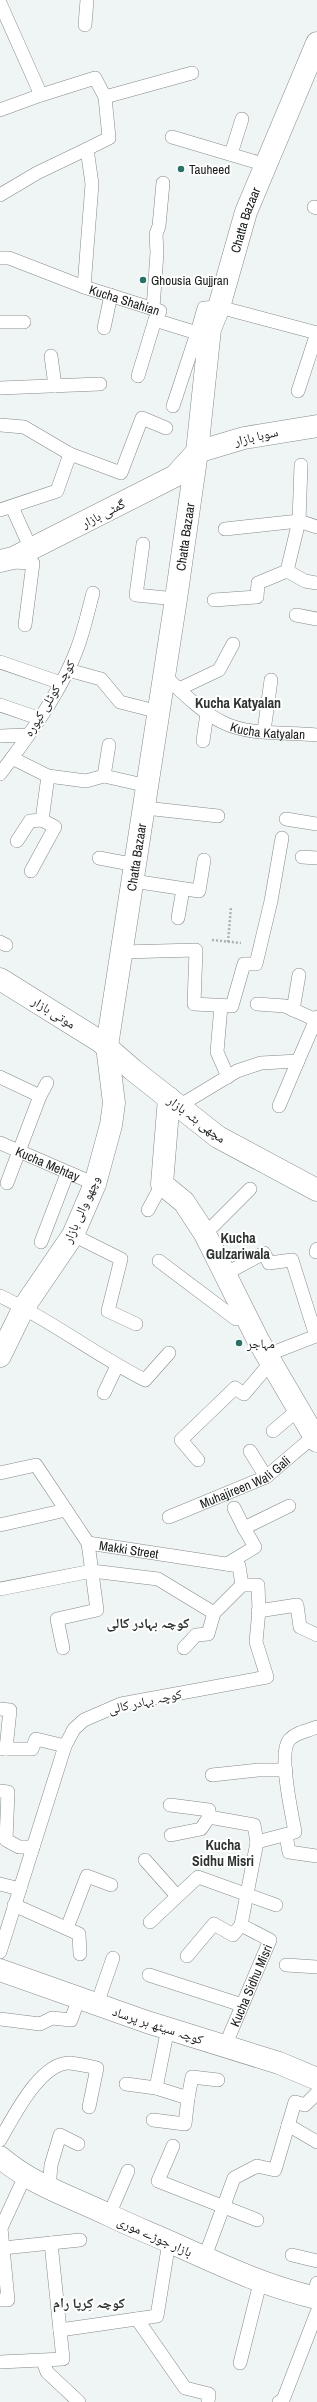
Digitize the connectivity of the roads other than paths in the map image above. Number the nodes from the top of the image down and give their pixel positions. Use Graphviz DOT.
graph roads {
  1 [pos="87,0"];
  2 [pos="0,3"];
  3 [pos="85,25"];
  4 [pos="317,43"];
  5 [pos="192,73"];
  6 [pos="41,95"];
  7 [pos="105,97"];
  8 [pos="0,110"];
  9 [pos="242,119"];
  10 [pos="172,137"];
  11 [pos="87,149"];
  12 [pos="232,154"];
  13 [pos="266,165"];
  14 [pos="163,183"];
  15 [pos="0,195"];
  16 [pos="0,258"];
  17 [pos="84,287"];
  18 [pos="111,295"];
  19 [pos="219,307"];
  20 [pos="154,314"];
  21 [pos="0,322"];
  22 [pos="24,322"];
  23 [pos="104,328"];
  24 [pos="197,333"];
  25 [pos="317,333"];
  26 [pos="51,356"];
  27 [pos="138,376"];
  28 [pos="100,384"];
  29 [pos="55,386"];
  30 [pos="0,388"];
  31 [pos="298,391"];
  32 [pos="173,406"];
  33 [pos="0,425"];
  34 [pos="317,426"];
  35 [pos="166,428"];
  36 [pos="197,452"];
  37 [pos="70,454"];
  38 [pos="301,465"];
  39 [pos="6,508"];
  40 [pos="299,521"];
  41 [pos="317,527"];
  42 [pos="225,529"];
  43 [pos="143,544"];
  44 [pos="31,549"];
  45 [pos="0,561"];
  46 [pos="287,571"];
  47 [pos="317,583"];
  48 [pos="93,593"];
  49 [pos="176,599"];
  50 [pos="214,600"];
  51 [pos="296,615"];
  52 [pos="317,618"];
  53 [pos="25,625"];
  54 [pos="233,644"];
  55 [pos="0,662"];
  56 [pos="68,670"];
  57 [pos="271,680"];
  58 [pos="172,682"];
  59 [pos="61,683"];
  60 [pos="0,705"];
  61 [pos="159,712"];
  62 [pos="207,712"];
  63 [pos="38,718"];
  64 [pos="264,731"];
  65 [pos="317,734"];
  66 [pos="28,735"];
  67 [pos="0,736"];
  68 [pos="203,741"];
  69 [pos="109,745"];
  70 [pos="12,758"];
  71 [pos="0,774"];
  72 [pos="48,776"];
  73 [pos="104,776"];
  74 [pos="148,786"];
  75 [pos="145,808"];
  76 [pos="218,816"];
  77 [pos="286,819"];
  78 [pos="42,820"];
  79 [pos="317,824"];
  80 [pos="282,838"];
  81 [pos="17,841"];
  82 [pos="302,857"];
  83 [pos="99,858"];
  84 [pos="317,858"];
  85 [pos="204,860"];
  86 [pos="31,872"];
  87 [pos="135,873"];
  88 [pos="183,888"];
  89 [pos="178,918"];
  90 [pos="122,952"];
  91 [pos="299,975"];
  92 [pos="0,979"];
  93 [pos="257,1004"];
  94 [pos="221,1006"];
  95 [pos="293,1010"];
  96 [pos="315,1026"];
  97 [pos="107,1046"];
  98 [pos="298,1061"];
  99 [pos="228,1076"];
  100 [pos="0,1077"];
  101 [pos="47,1083"];
  102 [pos="40,1096"];
  103 [pos="174,1102"];
  104 [pos="279,1106"];
  105 [pos="0,1143"];
  106 [pos="19,1151"];
  107 [pos="67,1174"];
  108 [pos="7,1183"];
  109 [pos="95,1184"];
  110 [pos="162,1184"];
  111 [pos="250,1189"];
  112 [pos="317,1190"];
  113 [pos="148,1210"];
  114 [pos="205,1234"];
  115 [pos="73,1235"];
  116 [pos="41,1242"];
  117 [pos="159,1261"];
  118 [pos="225,1274"];
  119 [pos="0,1296"];
  120 [pos="24,1307"];
  121 [pos="245,1314"];
  122 [pos="136,1324"];
  123 [pos="169,1353"];
  124 [pos="0,1356"];
  125 [pos="269,1358"];
  126 [pos="117,1366"];
  127 [pos="104,1393"];
  128 [pos="299,1409"];
  129 [pos="273,1430"];
  130 [pos="315,1438"];
  131 [pos="250,1451"];
  132 [pos="198,1460"];
  133 [pos="0,1473"];
  134 [pos="266,1477"];
  135 [pos="289,1506"];
  136 [pos="234,1508"];
  137 [pos="66,1510"];
  138 [pos="169,1517"];
  139 [pos="0,1525"];
  140 [pos="244,1528"];
  141 [pos="88,1543"];
  142 [pos="227,1564"];
  143 [pos="92,1571"];
  144 [pos="242,1585"];
  145 [pos="0,1589"];
  146 [pos="258,1612"];
  147 [pos="214,1613"];
  148 [pos="317,1635"];
  149 [pos="63,1648"];
  150 [pos="184,1648"];
  151 [pos="0,1709"];
  152 [pos="317,1727"];
  153 [pos="65,1746"];
  154 [pos="3,1749"];
  155 [pos="286,1770"];
  156 [pos="212,1775"];
  157 [pos="0,1791"];
  158 [pos="170,1805"];
  159 [pos="209,1817"];
  160 [pos="171,1835"];
  161 [pos="286,1835"];
  162 [pos="257,1842"];
  163 [pos="33,1847"];
  164 [pos="317,1856"];
  165 [pos="145,1860"];
  166 [pos="0,1884"];
  167 [pos="111,1885"];
  168 [pos="20,1889"];
  169 [pos="247,1894"];
  170 [pos="178,1896"];
  171 [pos="14,1905"];
  172 [pos="276,1905"];
  173 [pos="150,1922"];
  174 [pos="241,1925"];
  175 [pos="67,1928"];
  176 [pos="0,1952"];
  177 [pos="80,1954"];
  178 [pos="187,1956"];
  179 [pos="113,1958"];
  180 [pos="286,1965"];
  181 [pos="317,1967"];
  182 [pos="0,1970"];
  183 [pos="149,1975"];
  184 [pos="88,2001"];
  185 [pos="242,2005"];
  186 [pos="0,2019"];
  187 [pos="168,2028"];
  188 [pos="225,2046"];
  189 [pos="317,2078"];
  190 [pos="218,2080"];
  191 [pos="126,2084"];
  192 [pos="156,2088"];
  193 [pos="317,2093"];
  194 [pos="188,2098"];
  195 [pos="89,2107"];
  196 [pos="153,2120"];
  197 [pos="288,2125"];
  198 [pos="0,2140"];
  199 [pos="317,2142"];
  200 [pos="78,2144"];
  201 [pos="172,2146"];
  202 [pos="0,2157"];
  203 [pos="128,2171"];
  204 [pos="25,2176"];
  205 [pos="49,2189"];
  206 [pos="222,2207"];
  207 [pos="109,2215"];
  208 [pos="257,2220"];
  209 [pos="1,2236"];
  210 [pos="80,2240"];
  211 [pos="169,2242"];
  212 [pos="51,2243"];
  213 [pos="292,2255"];
  214 [pos="204,2258"];
  215 [pos="317,2261"];
  216 [pos="260,2283"];
  217 [pos="316,2298"];
  218 [pos="0,2300"];
  219 [pos="137,2319"];
  220 [pos="60,2330"];
  221 [pos="43,2361"];
  222 [pos="0,2362"];
  223 [pos="240,2363"];
  224 [pos="79,2402"];
  225 [pos="208,2402"];
  226 [pos="279,2402"];
  1 -- 3 [label="lane"];
  2 -- 6 [label="lane"];
  4 -- 13 [label="street, Chatta Bazaar"];
  5 -- 7 [label="lane"];
  6 -- 7 [label="lane"];
  6 -- 8 [label="lane"];
  7 -- 11 [label="lane"];
  9 -- 12 [label="lane"];
  10 -- 12 [label="lane"];
  11 -- 15 [label="lane"];
  11 -- 17 [label="lane"];
  12 -- 13 [label="lane"];
  13 -- 19 [label="street, Chatta Bazaar"];
  14 -- 20 [label="lane"];
  16 -- 17 [label="lane, Kucha Shahian"];
  17 -- 18 [label="lane, Kucha Shahian"];
  18 -- 20 [label="lane, Kucha Shahian"];
  18 -- 23 [label="lane"];
  19 -- 24 [label="lane"];
  19 -- 25 [label="lane"];
  19 -- 36 [label="street, Chatta Bazaar"];
  20 -- 24 [label="lane, Kucha Shahian"];
  20 -- 27 [label="lane"];
  21 -- 22 [label="lane"];
  24 -- 32 [label="lane"];
  25 -- 31 [label="lane"];
  26 -- 29 [label="lane"];
  28 -- 29 [label="lane"];
  29 -- 30 [label="lane"];
  33 -- 37 [label="lane"];
  34 -- 36 [label="street, سوہا بازار"];
  35 -- 37 [label="lane"];
  36 -- 44 [label="street, گمٹی بازار"];
  36 -- 49 [label="street, Chatta Bazaar"];
  37 -- 39 [label="lane"];
  38 -- 40 [label="lane"];
  39 -- 44 [label="lane"];
  40 -- 41 [label="lane"];
  40 -- 42 [label="lane"];
  40 -- 46 [label="lane"];
  43 -- 49 [label="lane"];
  44 -- 45 [label="street, گمٹی بازار"];
  45 -- 53 [label="lane"];
  46 -- 47 [label="lane"];
  46 -- 50 [label="lane"];
  48 -- 56 [label="lane, کوچہ کوٹلی کپورہ"];
  49 -- 58 [label="street, Chatta Bazaar"];
  51 -- 52 [label="lane"];
  54 -- 58 [label="lane"];
  55 -- 59 [label="lane"];
  56 -- 59 [label="lane, کوچہ کوٹلی کپورہ"];
  56 -- 61 [label="lane"];
  57 -- 64 [label="lane"];
  58 -- 61 [label="street, Chatta Bazaar"];
  58 -- 62 [label="lane, Kucha Katyalan"];
  59 -- 63 [label="lane, کوچہ کوٹلی کپورہ"];
  60 -- 63 [label="lane"];
  61 -- 74 [label="street, Chatta Bazaar"];
  62 -- 64 [label="lane, Kucha Katyalan"];
  62 -- 68 [label="lane"];
  63 -- 66 [label="lane, کوچہ کوٹلی کپورہ"];
  64 -- 65 [label="lane, Kucha Katyalan"];
  66 -- 67 [label="lane"];
  66 -- 70 [label="lane, کوچہ کوٹلی کپورہ"];
  69 -- 73 [label="lane"];
  70 -- 71 [label="lane, کوچہ کوٹلی کپورہ"];
  70 -- 72 [label="lane"];
  72 -- 73 [label="lane"];
  72 -- 78 [label="lane"];
  73 -- 74 [label="lane"];
  74 -- 75 [label="street, Chatta Bazaar"];
  75 -- 76 [label="lane"];
  75 -- 87 [label="street, Chatta Bazaar"];
  77 -- 79 [label="lane"];
  78 -- 81 [label="lane"];
  78 -- 86 [label="lane"];
  80 -- 94 [label="lane"];
  82 -- 84 [label="lane"];
  83 -- 87 [label="lane"];
  85 -- 88 [label="lane"];
  87 -- 88 [label="lane"];
  87 -- 90 [label="street, Chatta Bazaar"];
  88 -- 89 [label="lane"];
  90 -- 94 [label="lane"];
  90 -- 97 [label="street, Chatta Bazaar"];
  91 -- 95 [label="lane"];
  92 -- 97 [label="street, موتی بازار"];
  93 -- 95 [label="lane"];
  94 -- 99 [label="lane"];
  95 -- 96 [label="lane"];
  96 -- 98 [label="lane"];
  97 -- 103 [label="street, مچھی ہٹہ بازار"];
  97 -- 109 [label="street, وچھو والی بازار"];
  98 -- 99 [label="lane"];
  98 -- 104 [label="lane"];
  99 -- 103 [label="lane"];
  100 -- 102 [label="lane"];
  101 -- 102 [label="lane"];
  102 -- 106 [label="lane"];
  103 -- 110 [label="street"];
  103 -- 112 [label="street, مچھی ہٹہ بازار"];
  105 -- 106 [label="lane, Kucha Mehtay"];
  106 -- 107 [label="lane, Kucha Mehtay"];
  106 -- 108 [label="lane"];
  107 -- 109 [label="lane, Kucha Mehtay"];
  107 -- 116 [label="lane"];
  109 -- 115 [label="street, وچھو والی بازار"];
  110 -- 113 [label="lane"];
  110 -- 114 [label="street"];
  111 -- 114 [label="lane"];
  114 -- 118 [label="street"];
  115 -- 120 [label="street, وچھو والی بازار"];
  115 -- 122 [label="lane"];
  117 -- 121 [label="lane"];
  118 -- 121 [label="street"];
  118 -- 125 [label="lane"];
  119 -- 120 [label="lane"];
  120 -- 124 [label="street, وچھو والی بازار"];
  120 -- 126 [label="lane"];
  121 -- 125 [label="street"];
  123 -- 126 [label="lane"];
  125 -- 128 [label="street"];
  125 -- 132 [label="lane"];
  126 -- 127 [label="lane"];
  128 -- 129 [label="lane"];
  128 -- 130 [label="street"];
  130 -- 134 [label="lane, Muhajireen Wali Gali"];
  131 -- 134 [label="lane"];
  133 -- 137 [label="lane, Makki Street"];
  134 -- 138 [label="lane, Muhajireen Wali Gali"];
  135 -- 140 [label="lane"];
  136 -- 140 [label="lane"];
  137 -- 139 [label="lane"];
  137 -- 141 [label="lane, Makki Street"];
  140 -- 142 [label="lane"];
  141 -- 142 [label="lane, Makki Street"];
  141 -- 143 [label="lane"];
  142 -- 144 [label="lane, Makki Street"];
  143 -- 145 [label="lane"];
  143 -- 147 [label="lane"];
  143 -- 149 [label="lane"];
  144 -- 146 [label="lane"];
  144 -- 147 [label="lane"];
  146 -- 148 [label="lane"];
  146 -- 153 [label="lane, کوچہ بہادر کالی"];
  147 -- 150 [label="lane"];
  151 -- 154 [label="lane"];
  152 -- 155 [label="lane"];
  153 -- 154 [label="lane"];
  153 -- 163 [label="lane, کوچہ بہادر کالی"];
  155 -- 156 [label="lane"];
  155 -- 161 [label="lane"];
  157 -- 163 [label="lane"];
  158 -- 159 [label="lane"];
  159 -- 160 [label="lane"];
  159 -- 162 [label="lane"];
  161 -- 162 [label="lane"];
  161 -- 164 [label="lane"];
  162 -- 169 [label="lane"];
  163 -- 168 [label="lane, کوچہ بہادر کالی"];
  165 -- 170 [label="lane"];
  166 -- 168 [label="lane"];
  167 -- 175 [label="lane"];
  168 -- 171 [label="lane, کوچہ بہادر کالی"];
  169 -- 170 [label="lane"];
  169 -- 172 [label="lane"];
  169 -- 174 [label="lane"];
  170 -- 173 [label="lane"];
  171 -- 175 [label="lane"];
  171 -- 176 [label="lane, کوچہ بہادر کالی"];
  174 -- 178 [label="lane"];
  174 -- 185 [label="lane, Kucha Sidhu Misri"];
  175 -- 177 [label="lane"];
  179 -- 184 [label="lane"];
  180 -- 181 [label="lane"];
  182 -- 184 [label="street, کوچہ سیٹھ ہر پرساد"];
  183 -- 185 [label="lane"];
  184 -- 186 [label="lane"];
  184 -- 187 [label="street, کوچہ سیٹھ ہر پرساد"];
  185 -- 188 [label="lane, Kucha Sidhu Misri"];
  187 -- 188 [label="street, کوچہ سیٹھ ہر پرساد"];
  187 -- 192 [label="lane"];
  188 -- 189 [label="street, کوچہ سیٹھ ہر پرساد"];
  190 -- 194 [label="lane"];
  191 -- 192 [label="lane"];
  192 -- 194 [label="lane"];
  193 -- 197 [label="lane"];
  194 -- 196 [label="lane"];
  195 -- 198 [label="lane"];
  197 -- 199 [label="lane"];
  197 -- 206 [label="lane"];
  200 -- 205 [label="lane"];
  201 -- 206 [label="lane"];
  202 -- 204 [label="street, بازار جوڑے موری"];
  203 -- 207 [label="lane"];
  204 -- 205 [label="street, بازار جوڑے موری"];
  204 -- 209 [label="lane"];
  205 -- 207 [label="street, بازار جوڑے موری"];
  206 -- 208 [label="lane"];
  206 -- 214 [label="lane"];
  207 -- 211 [label="street, بازار جوڑے موری"];
  209 -- 212 [label="lane"];
  209 -- 218 [label="lane"];
  210 -- 212 [label="lane"];
  211 -- 214 [label="street, بازار جوڑے موری"];
  211 -- 219 [label="lane"];
  212 -- 220 [label="lane"];
  213 -- 215 [label="lane"];
  214 -- 216 [label="street, بازار جوڑے موری"];
  216 -- 217 [label="street, بازار جوڑے موری"];
  216 -- 223 [label="lane"];
  217 -- 226 [label="lane"];
  219 -- 220 [label="lane"];
  219 -- 225 [label="lane"];
  220 -- 221 [label="lane"];
  221 -- 222 [label="lane"];
  221 -- 224 [label="lane"];
}
